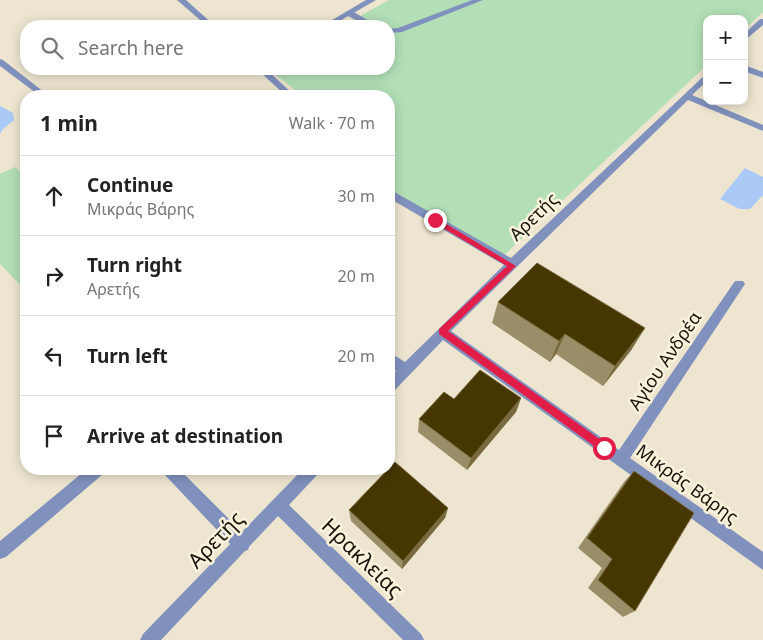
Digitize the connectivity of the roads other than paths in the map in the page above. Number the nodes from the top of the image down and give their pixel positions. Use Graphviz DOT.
graph roads {
  1 [pos="180,0"];
  2 [pos="372,0"];
  3 [pos="479,0"];
  4 [pos="348,13"];
  5 [pos="204,20"];
  6 [pos="336,20"];
  7 [pos="362,20"];
  8 [pos="763,21"];
  9 [pos="395,31"];
  10 [pos="748,35"];
  11 [pos="0,62"];
  12 [pos="748,70"];
  13 [pos="268,75"];
  14 [pos="763,76"];
  15 [pos="703,80"];
  16 [pos="37,90"];
  17 [pos="284,90"];
  18 [pos="686,96"];
  19 [pos="763,128"];
  20 [pos="395,197"];
  21 [pos="512,266"];
  22 [pos="740,284"];
  23 [pos="442,332"];
  24 [pos="395,362"];
  25 [pos="405,370"];
  26 [pos="395,381"];
  27 [pos="621,459"];
  28 [pos="91,475"];
  29 [pos="175,475"];
  30 [pos="307,475"];
  31 [pos="279,506"];
  32 [pos="242,544"];
  33 [pos="0,552"];
  34 [pos="763,562"];
  35 [pos="149,640"];
  36 [pos="415,640"];
  1 -- 5 [label="street"];
  2 -- 4 [label="street"];
  3 -- 9 [label="street"];
  4 -- 6 [label="street"];
  4 -- 7 [label="street"];
  8 -- 10 [label="street"];
  11 -- 16 [label="street"];
  12 -- 14 [label="street"];
  13 -- 17 [label="street"];
  15 -- 18 [label="street, Αρετής"];
  18 -- 19 [label="street"];
  18 -- 21 [label="street, Αρετής"];
  20 -- 21 [label="street"];
  21 -- 23 [label="street, Αρετής"];
  22 -- 27 [label="street, Αγίου Ανδρέα"];
  23 -- 25 [label="street, Αρετής"];
  23 -- 27 [label="street, Μικράς Βάρης"];
  24 -- 25 [label="street"];
  25 -- 26 [label="street, Αρετής"];
  27 -- 34 [label="street, Μικράς Βάρης"];
  28 -- 33 [label="street"];
  29 -- 32 [label="street"];
  30 -- 31 [label="street, Αρετής"];
  31 -- 32 [label="street, Αρετής"];
  31 -- 36 [label="street, Ηρακλείας"];
  32 -- 35 [label="street, Αρετής"];
}
